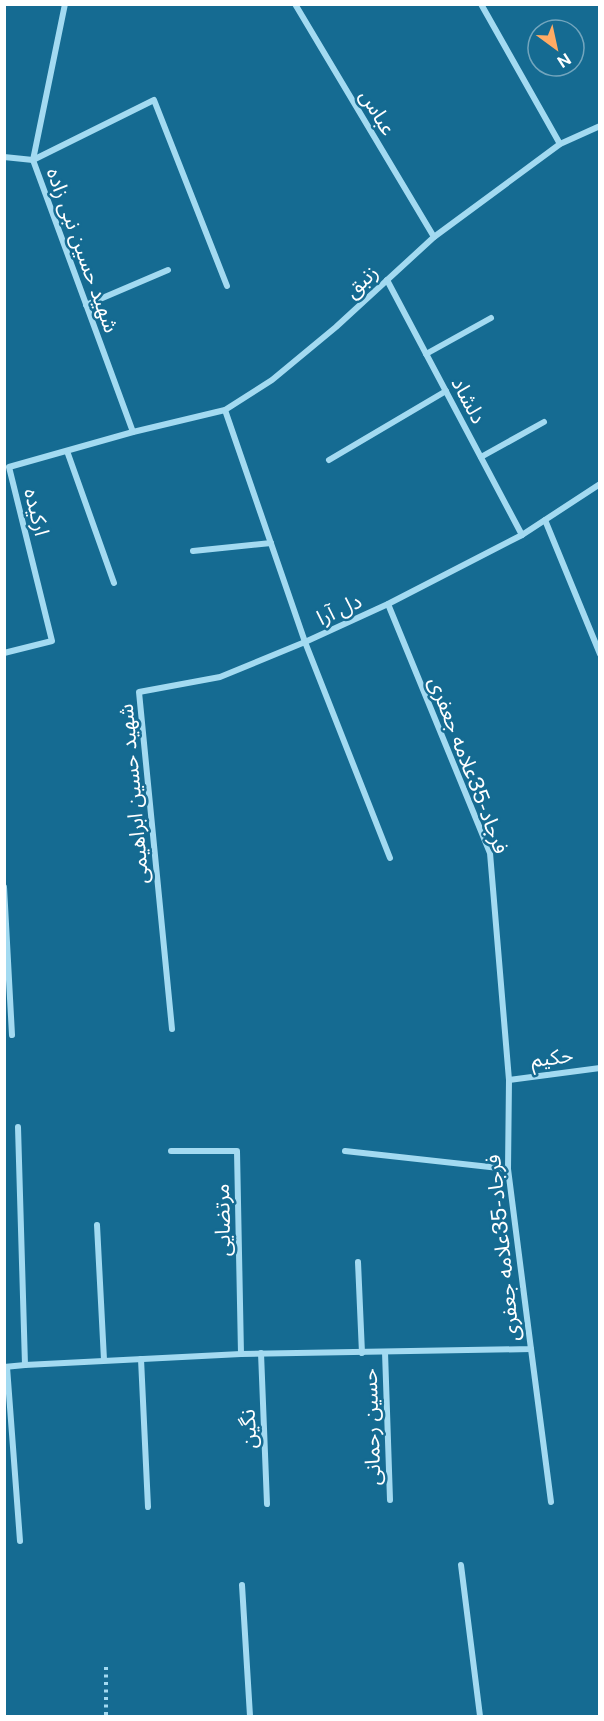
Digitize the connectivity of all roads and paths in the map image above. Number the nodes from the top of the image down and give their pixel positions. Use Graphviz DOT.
graph roads {
  1 [pos="64,4"];
  2 [pos="295,4"];
  3 [pos="481,4"];
  4 [pos="600,126"];
  5 [pos="560,144"];
  6 [pos="4,158"];
  7 [pos="33,160"];
  8 [pos="434,237"];
  9 [pos="168,270"];
  10 [pos="387,280"];
  11 [pos="227,286"];
  12 [pos="86,304"];
  13 [pos="491,318"];
  14 [pos="426,354"];
  15 [pos="446,391"];
  16 [pos="225,410"];
  17 [pos="544,422"];
  18 [pos="133,432"];
  19 [pos="67,451"];
  20 [pos="481,457"];
  21 [pos="329,460"];
  22 [pos="600,484"];
  23 [pos="545,520"];
  24 [pos="522,536"];
  25 [pos="271,543"];
  26 [pos="193,551"];
  27 [pos="114,583"];
  28 [pos="388,604"];
  29 [pos="305,642"];
  30 [pos="4,653"];
  31 [pos="600,654"];
  32 [pos="390,858"];
  33 [pos="4,887"];
  34 [pos="172,1029"];
  35 [pos="12,1035"];
  36 [pos="600,1068"];
  37 [pos="509,1080"];
  38 [pos="18,1127"];
  39 [pos="171,1151"];
  40 [pos="345,1151"];
  41 [pos="508,1169"];
  42 [pos="97,1225"];
  43 [pos="358,1262"];
  44 [pos="531,1349"];
  45 [pos="385,1352"];
  46 [pos="261,1353"];
  47 [pos="362,1353"];
  48 [pos="241,1354"];
  49 [pos="141,1359"];
  50 [pos="104,1360"];
  51 [pos="25,1365"];
  52 [pos="6,1367"];
  53 [pos="390,1500"];
  54 [pos="551,1502"];
  55 [pos="267,1504"];
  56 [pos="148,1507"];
  57 [pos="20,1541"];
  58 [pos="460,1565"];
  59 [pos="242,1585"];
  60 [pos="106,1667"];
  61 [pos="106,1716"];
  62 [pos="250,1716"];
  63 [pos="480,1716"];
  1 -- 7 [label="street, شهید حسین نبی زاده"];
  2 -- 8 [label="street, عباس"];
  3 -- 5 [label="street"];
  4 -- 5 [label="street, زنبق"];
  5 -- 8 [label="street, زنبق"];
  6 -- 7 [label="street"];
  7 -- 11 [label="street"];
  7 -- 12 [label="street, شهید حسین نبی زاده"];
  8 -- 10 [label="street, زنبق"];
  9 -- 12 [label="street"];
  10 -- 14 [label="street, دلشاد"];
  10 -- 16 [label="street, زنبق"];
  12 -- 18 [label="street, شهید حسین نبی زاده"];
  13 -- 14 [label="street"];
  14 -- 15 [label="street, دلشاد"];
  15 -- 20 [label="street, دلشاد"];
  15 -- 21 [label="street"];
  16 -- 18 [label="street, زنبق"];
  16 -- 25 [label="street, دل آرا"];
  17 -- 20 [label="street"];
  18 -- 19 [label="street, ارکیده"];
  19 -- 27 [label="street"];
  19 -- 30 [label="street, ارکیده"];
  20 -- 24 [label="street, دلشاد"];
  22 -- 23 [label="street, دل آرا"];
  23 -- 24 [label="street, دل آرا"];
  23 -- 31 [label="street"];
  24 -- 28 [label="street, دل آرا"];
  25 -- 26 [label="street"];
  25 -- 29 [label="street, دل آرا"];
  28 -- 29 [label="street, دل آرا"];
  28 -- 37 [label="street, فرجاد-35علامه جعفری"];
  29 -- 32 [label="street"];
  29 -- 34 [label="street, شهید حسین ابراهیمی"];
  33 -- 35 [label="street"];
  36 -- 37 [label="street, حکیم"];
  37 -- 41 [label="street, فرجاد-35علامه جعفری"];
  38 -- 51 [label="street"];
  39 -- 48 [label="street, مرتضایی"];
  40 -- 41 [label="street"];
  41 -- 44 [label="street, فرجاد-35علامه جعفری"];
  42 -- 50 [label="street"];
  43 -- 47 [label="street"];
  44 -- 45 [label="street, فرجاد-35علامه جعفری"];
  44 -- 54 [label="street"];
  45 -- 47 [label="street, فرجاد-35علامه جعفری"];
  45 -- 53 [label="street, حسین رحمانی"];
  46 -- 47 [label="street, فرجاد-35علامه جعفری"];
  46 -- 48 [label="street, فرجاد-35علامه جعفری"];
  46 -- 55 [label="street, نگین"];
  48 -- 49 [label="street, فرجاد-35علامه جعفری"];
  49 -- 50 [label="street, فرجاد-35علامه جعفری"];
  49 -- 56 [label="street"];
  50 -- 51 [label="street, فرجاد-35علامه جعفری"];
  51 -- 52 [label="street, فرجاد-35علامه جعفری"];
  52 -- 57 [label="street"];
  58 -- 63 [label="street"];
  59 -- 62 [label="street"];
  60 -- 61 [label="path"];
}
